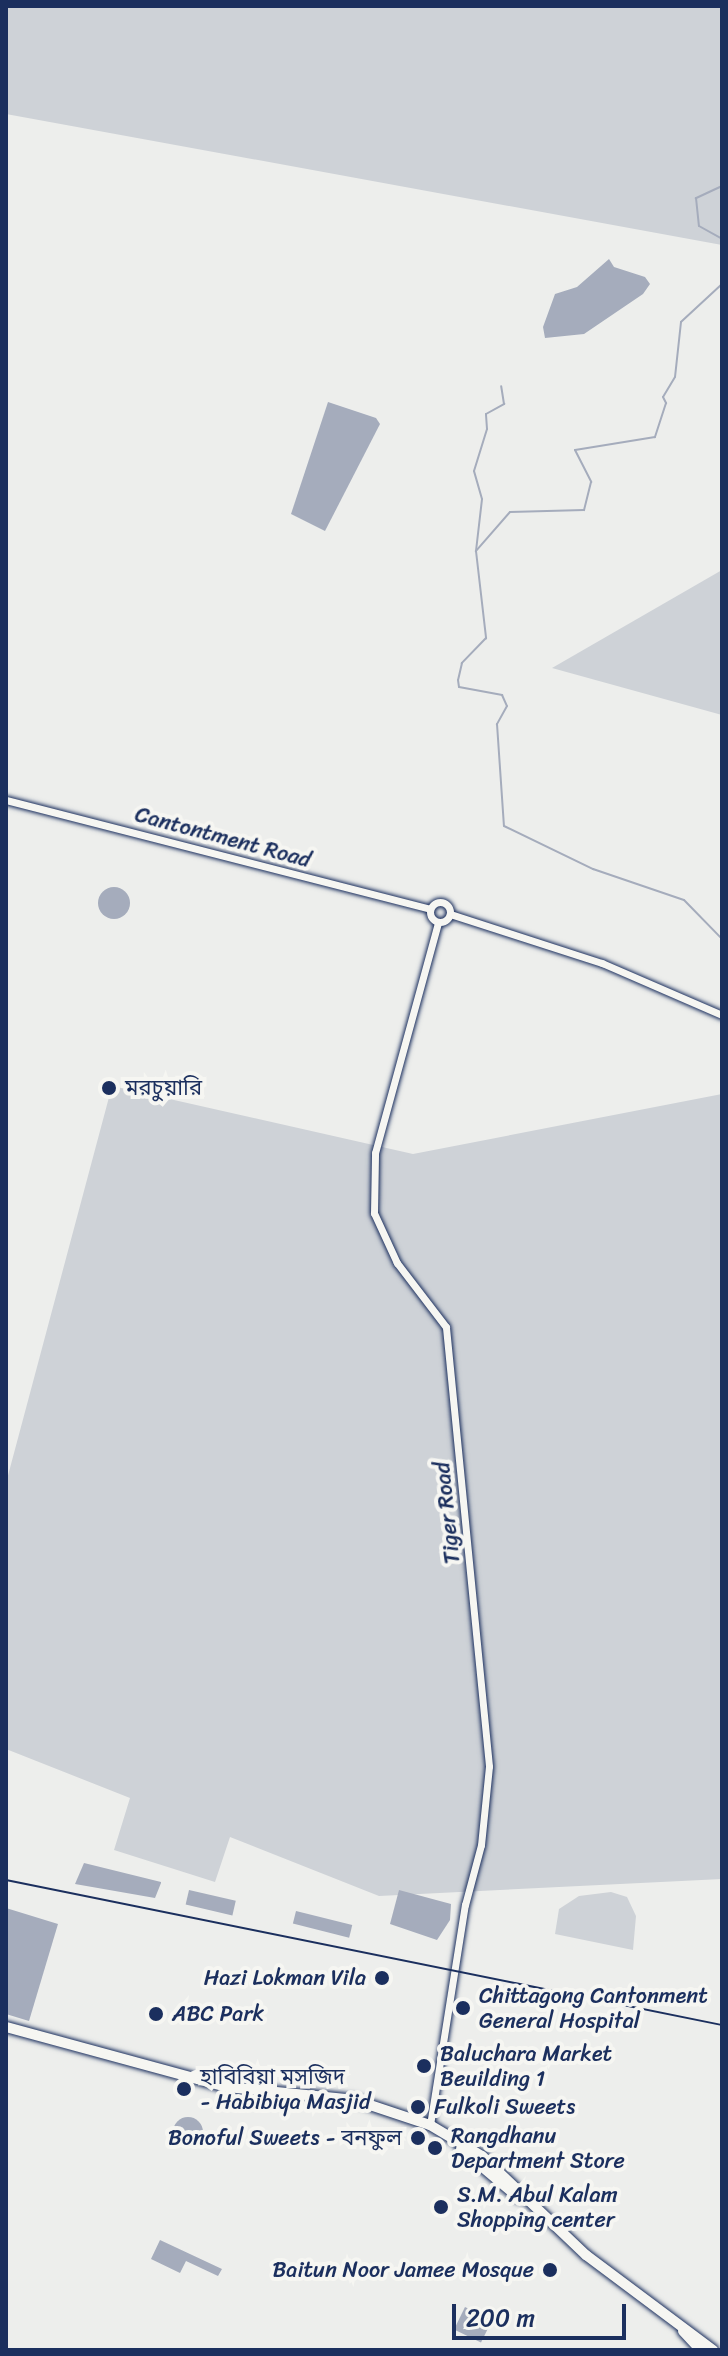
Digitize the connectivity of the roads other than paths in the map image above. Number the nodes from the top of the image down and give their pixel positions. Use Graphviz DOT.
graph roads {
  1 [pos="6,800"];
  2 [pos="430,909"];
  3 [pos="450,914"];
  4 [pos="438,922"];
  5 [pos="722,1015"];
  6 [pos="6,2027"];
  7 [pos="6,2034"];
  8 [pos="430,2125"];
  9 [pos="701,2350"];
  10 [pos="713,2350"];
  1 -- 2 [label="street, Cantontment Road"];
  2 -- 3 [label="street, Cantontment Road"];
  2 -- 4 [label="street"];
  3 -- 4 [label="street"];
  3 -- 5 [label="street"];
  4 -- 8 [label="street, Tiger Road"];
  6 -- 8 [label="highway"];
  7 -- 9 [label="highway"];
  8 -- 10 [label="highway"];
}
